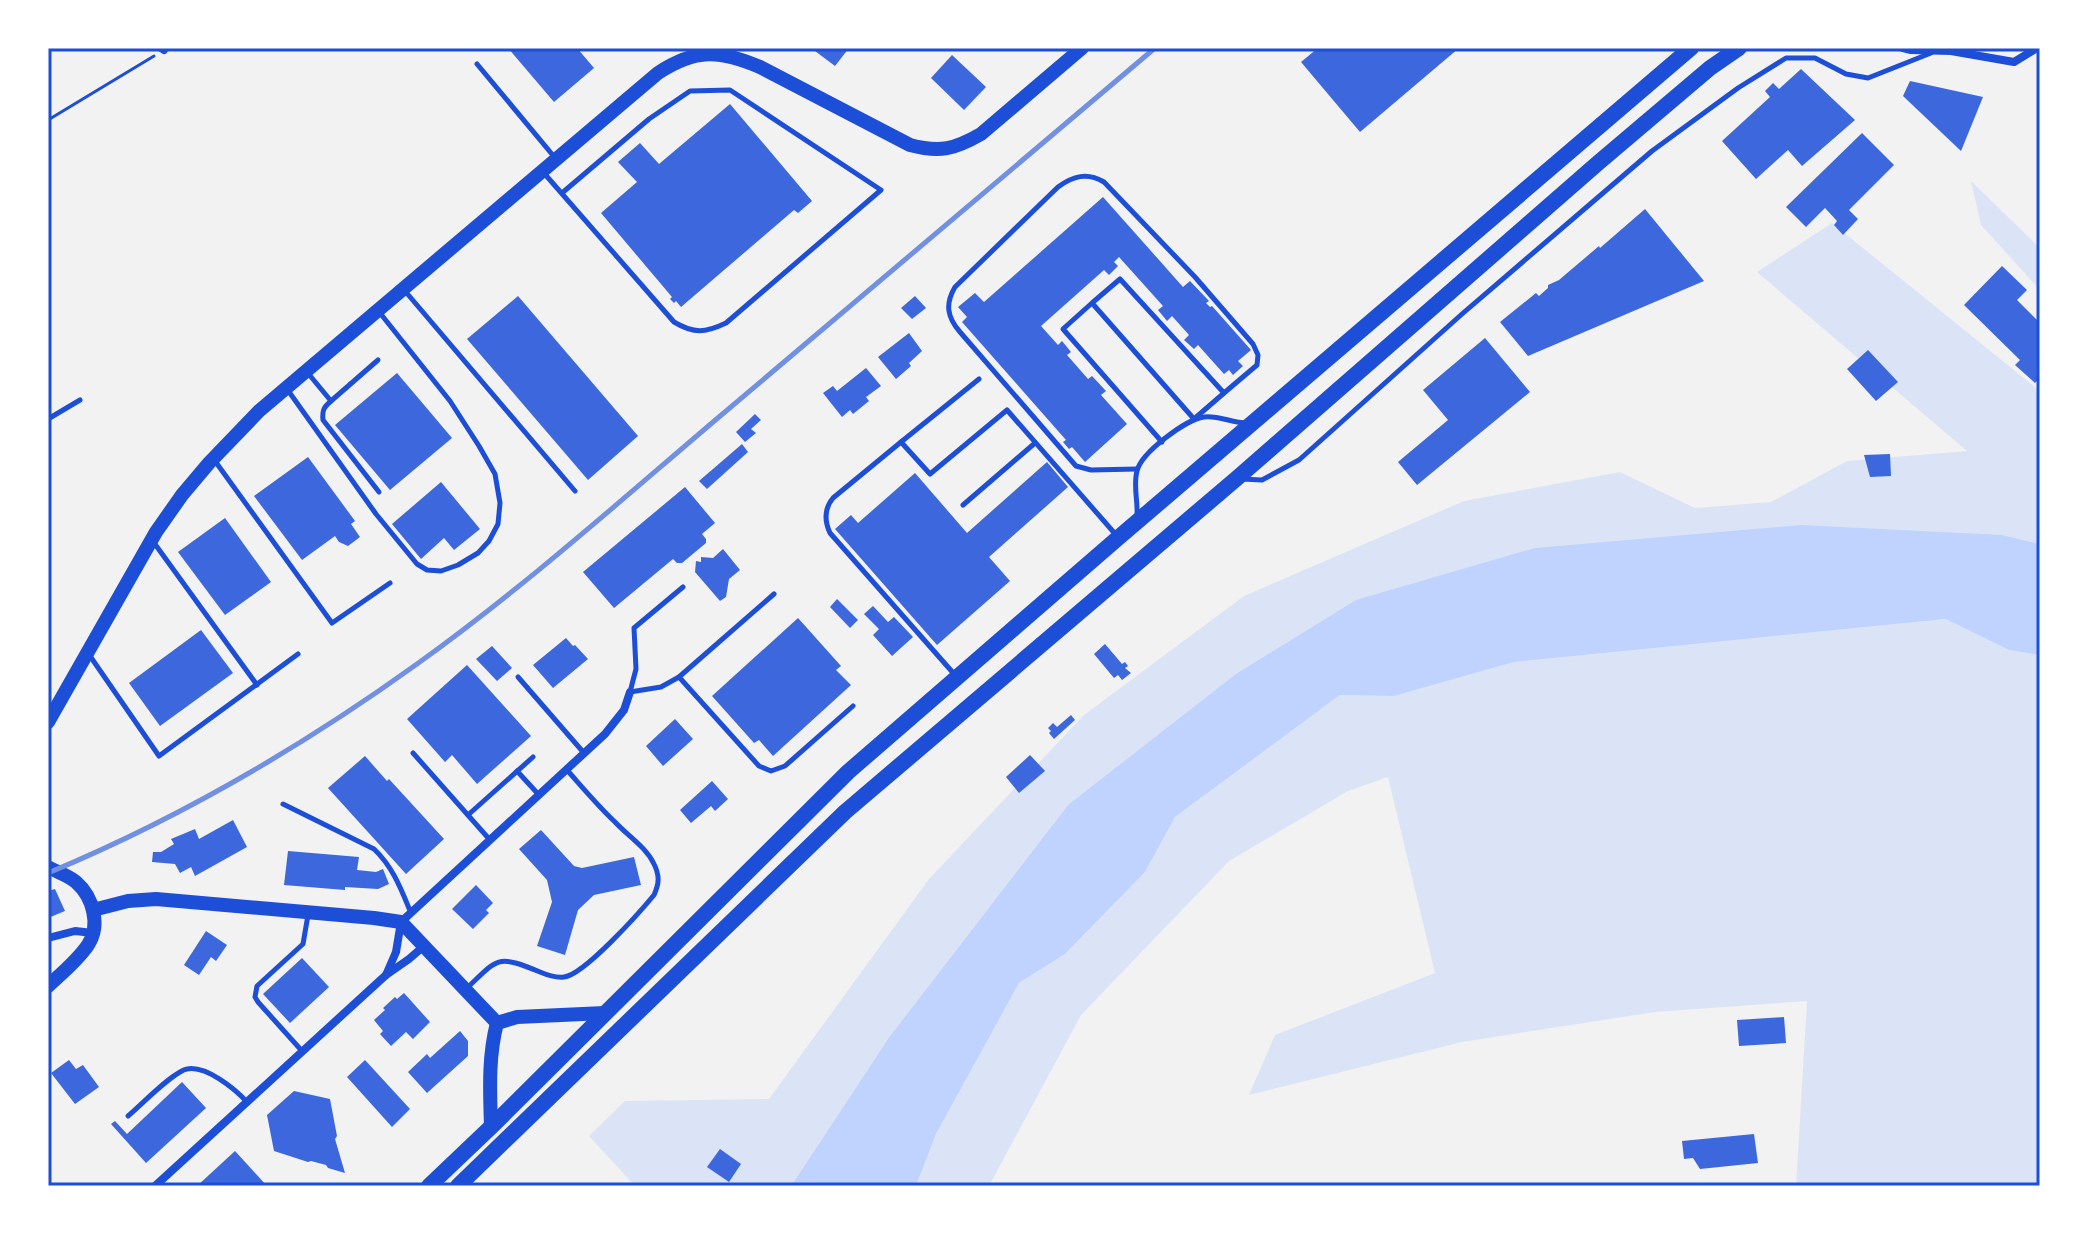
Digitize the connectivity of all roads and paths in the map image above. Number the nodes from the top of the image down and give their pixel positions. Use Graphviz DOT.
graph roads {
  1 [pos="1082,48"];
  2 [pos="1691,48"];
  3 [pos="1739,48"];
  4 [pos="1903,48"];
  5 [pos="2037,48"];
  6 [pos="163,49"];
  7 [pos="1932,50"];
  8 [pos="1952,50"];
  9 [pos="722,51"];
  10 [pos="477,64"];
  11 [pos="48,120"];
  12 [pos="556,159"];
  13 [pos="543,171"];
  14 [pos="562,193"];
  15 [pos="403,289"];
  16 [pos="1092,303"];
  17 [pos="377,311"];
  18 [pos="378,360"];
  19 [pos="306,371"];
  20 [pos="979,379"];
  21 [pos="286,388"];
  22 [pos="1224,393"];
  23 [pos="80,400"];
  24 [pos="331,401"];
  25 [pos="48,419"];
  26 [pos="1194,419"];
  27 [pos="1252,423"];
  28 [pos="901,442"];
  29 [pos="1162,442"];
  30 [pos="1036,443"];
  31 [pos="213,459"];
  32 [pos="1137,469"];
  33 [pos="1236,479"];
  34 [pos="575,491"];
  35 [pos="379,492"];
  36 [pos="963,505"];
  37 [pos="1137,522"];
  38 [pos="1118,538"];
  39 [pos="152,539"];
  40 [pos="390,583"];
  41 [pos="683,587"];
  42 [pos="774,594"];
  43 [pos="87,652"];
  44 [pos="298,654"];
  45 [pos="518,677"];
  46 [pos="679,677"];
  47 [pos="957,677"];
  48 [pos="257,685"];
  49 [pos="630,692"];
  50 [pos="853,706"];
  51 [pos="48,722"];
  52 [pos="413,753"];
  53 [pos="584,754"];
  54 [pos="533,757"];
  55 [pos="567,770"];
  56 [pos="517,771"];
  57 [pos="539,795"];
  58 [pos="283,804"];
  59 [pos="468,815"];
  60 [pos="490,840"];
  61 [pos="48,867"];
  62 [pos="93,910"];
  63 [pos="308,912"];
  64 [pos="406,918"];
  65 [pos="93,933"];
  66 [pos="48,938"];
  67 [pos="424,946"];
  68 [pos="386,975"];
  69 [pos="48,986"];
  70 [pos="465,990"];
  71 [pos="605,1013"];
  72 [pos="497,1023"];
  73 [pos="302,1051"];
  74 [pos="247,1102"];
  75 [pos="128,1116"];
  76 [pos="491,1127"];
  77 [pos="155,1186"];
  78 [pos="429,1186"];
  79 [pos="458,1186"];
  1 -- 9 [label="main road"];
  2 -- 27 [label="main road"];
  3 -- 33 [label="main road"];
  4 -- 7 [label="street"];
  5 -- 8 [label="street"];
  6 -- 11 [label="path"];
  7 -- 8 [label="street"];
  7 -- 33 [label="lane"];
  9 -- 12 [label="main road"];
  10 -- 12 [label="lane"];
  12 -- 13 [label="main road"];
  13 -- 14 [label="lane"];
  13 -- 15 [label="main road"];
  14 -- 14 [label="lane"];
  15 -- 17 [label="main road"];
  15 -- 34 [label="lane"];
  16 -- 22 [label="lane"];
  16 -- 26 [label="lane"];
  16 -- 29 [label="lane"];
  17 -- 19 [label="main road"];
  17 -- 21 [label="lane"];
  18 -- 24 [label="lane"];
  19 -- 21 [label="main road"];
  19 -- 24 [label="lane"];
  20 -- 28 [label="lane"];
  21 -- 31 [label="main road"];
  22 -- 26 [label="lane"];
  22 -- 32 [label="lane"];
  23 -- 25 [label="lane"];
  24 -- 35 [label="lane"];
  26 -- 27 [label="lane"];
  26 -- 29 [label="lane"];
  27 -- 37 [label="main road"];
  28 -- 30 [label="lane"];
  28 -- 47 [label="lane"];
  29 -- 32 [label="lane"];
  30 -- 36 [label="lane"];
  30 -- 38 [label="lane"];
  31 -- 39 [label="main road"];
  31 -- 40 [label="lane"];
  32 -- 37 [label="lane"];
  33 -- 79 [label="main road"];
  37 -- 38 [label="main road"];
  38 -- 47 [label="main road"];
  39 -- 43 [label="main road"];
  39 -- 48 [label="lane"];
  41 -- 49 [label="lane"];
  42 -- 46 [label="lane"];
  43 -- 48 [label="lane"];
  43 -- 51 [label="main road"];
  44 -- 48 [label="lane"];
  45 -- 53 [label="lane"];
  46 -- 49 [label="lane"];
  46 -- 50 [label="lane"];
  47 -- 71 [label="main road"];
  49 -- 53 [label="street"];
  52 -- 59 [label="lane"];
  53 -- 55 [label="street"];
  54 -- 56 [label="lane"];
  55 -- 57 [label="street"];
  55 -- 70 [label="lane"];
  56 -- 57 [label="lane"];
  56 -- 59 [label="lane"];
  57 -- 60 [label="street"];
  58 -- 64 [label="lane"];
  59 -- 60 [label="lane"];
  60 -- 64 [label="street"];
  61 -- 62 [label="main road"];
  62 -- 63 [label="main road"];
  62 -- 65 [label="main road"];
  63 -- 64 [label="main road"];
  63 -- 73 [label="lane"];
  64 -- 67 [label="main road"];
  64 -- 68 [label="street"];
  65 -- 66 [label="street"];
  65 -- 69 [label="main road"];
  67 -- 68 [label="street"];
  67 -- 70 [label="main road"];
  68 -- 73 [label="street"];
  70 -- 72 [label="main road"];
  71 -- 72 [label="main road"];
  71 -- 76 [label="main road"];
  72 -- 76 [label="main road"];
  73 -- 74 [label="street"];
  74 -- 75 [label="lane"];
  74 -- 77 [label="street"];
  76 -- 78 [label="main road"];
}
